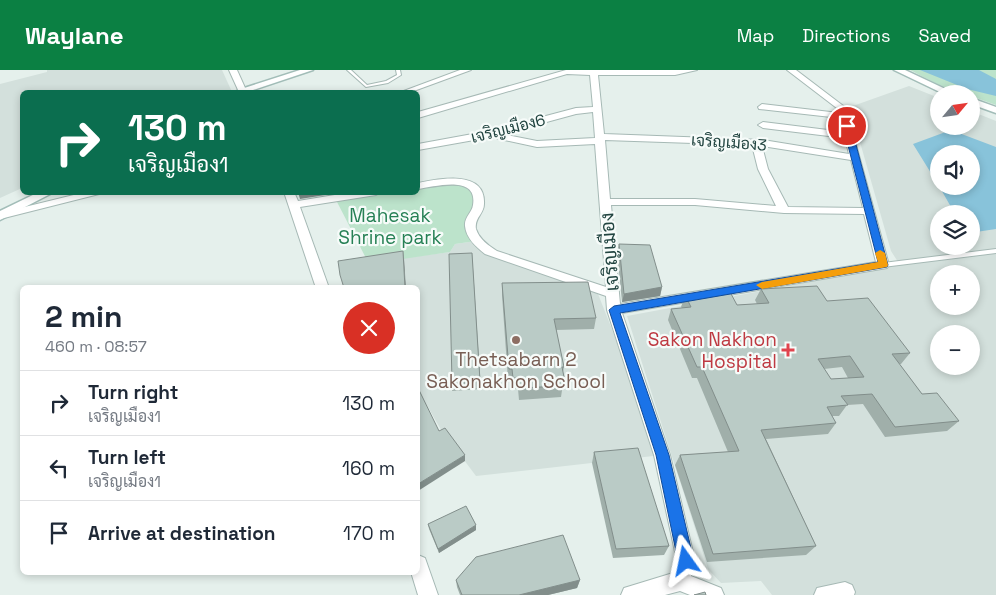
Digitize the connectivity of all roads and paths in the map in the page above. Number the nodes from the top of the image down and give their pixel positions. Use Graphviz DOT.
graph roads {
  1 [pos="232,70"];
  2 [pos="308,70"];
  3 [pos="349,70"];
  4 [pos="398,70"];
  5 [pos="467,70"];
  6 [pos="693,70"];
  7 [pos="791,70"];
  8 [pos="898,70"];
  9 [pos="594,71"];
  10 [pos="932,85"];
  11 [pos="242,90"];
  12 [pos="245,90"];
  13 [pos="411,90"];
  14 [pos="980,104"];
  15 [pos="762,107"];
  16 [pos="598,109"];
  17 [pos="996,110"];
  18 [pos="420,114"];
  19 [pos="844,116"];
  20 [pos="763,125"];
  21 [pos="490,134"];
  22 [pos="850,136"];
  23 [pos="600,139"];
  24 [pos="756,143"];
  25 [pos="420,147"];
  26 [pos="856,158"];
  27 [pos="420,186"];
  28 [pos="43,195"];
  29 [pos="89,195"];
  30 [pos="290,195"];
  31 [pos="359,195"];
  32 [pos="606,202"];
  33 [pos="295,206"];
  34 [pos="784,210"];
  35 [pos="870,212"];
  36 [pos="0,216"];
  37 [pos="996,251"];
  38 [pos="883,265"];
  39 [pos="322,285"];
  40 [pos="613,294"];
  41 [pos="614,310"];
  42 [pos="420,571"];
  43 [pos="680,582"];
  44 [pos="845,592"];
  45 [pos="428,595"];
  46 [pos="631,595"];
  47 [pos="714,595"];
  48 [pos="824,595"];
  1 -- 11 [label="street"];
  2 -- 12 [label="street"];
  3 -- 4 [label="lane"];
  5 -- 13 [label="street"];
  6 -- 9 [label="street, เจริญเมือง6"];
  7 -- 19 [label="street"];
  8 -- 10 [label="street"];
  9 -- 16 [label="street, เจริญเมือง"];
  9 -- 18 [label="street, เจริญเมือง6"];
  14 -- 17 [label="street"];
  15 -- 19 [label="street"];
  16 -- 21 [label="street, เจริญเมือง6"];
  16 -- 23 [label="street, เจริญเมือง"];
  19 -- 22 [label="street"];
  20 -- 22 [label="street"];
  21 -- 23 [label="street, เจริญเมือง3"];
  21 -- 25 [label="street, เจริญเมือง6"];
  22 -- 26 [label="street"];
  23 -- 24 [label="street, เจริญเมือง3"];
  23 -- 32 [label="street, เจริญเมือง"];
  24 -- 26 [label="street, เจริญเมือง3"];
  24 -- 34 [label="street"];
  26 -- 35 [label="street"];
  27 -- 40 [label="street"];
  28 -- 36 [label="street"];
  29 -- 36 [label="street"];
  30 -- 33 [label="street"];
  31 -- 33 [label="street"];
  32 -- 34 [label="street"];
  32 -- 40 [label="street, เจริญเมือง"];
  33 -- 39 [label="street"];
  34 -- 35 [label="street"];
  35 -- 38 [label="street"];
  37 -- 38 [label="lane"];
  38 -- 41 [label="street"];
  40 -- 41 [label="street, เจริญเมือง"];
  41 -- 43 [label="street, เจริญเมือง"];
  42 -- 45 [label="street"];
  43 -- 46 [label="street"];
  43 -- 47 [label="street"];
  44 -- 48 [label="street"];
}
